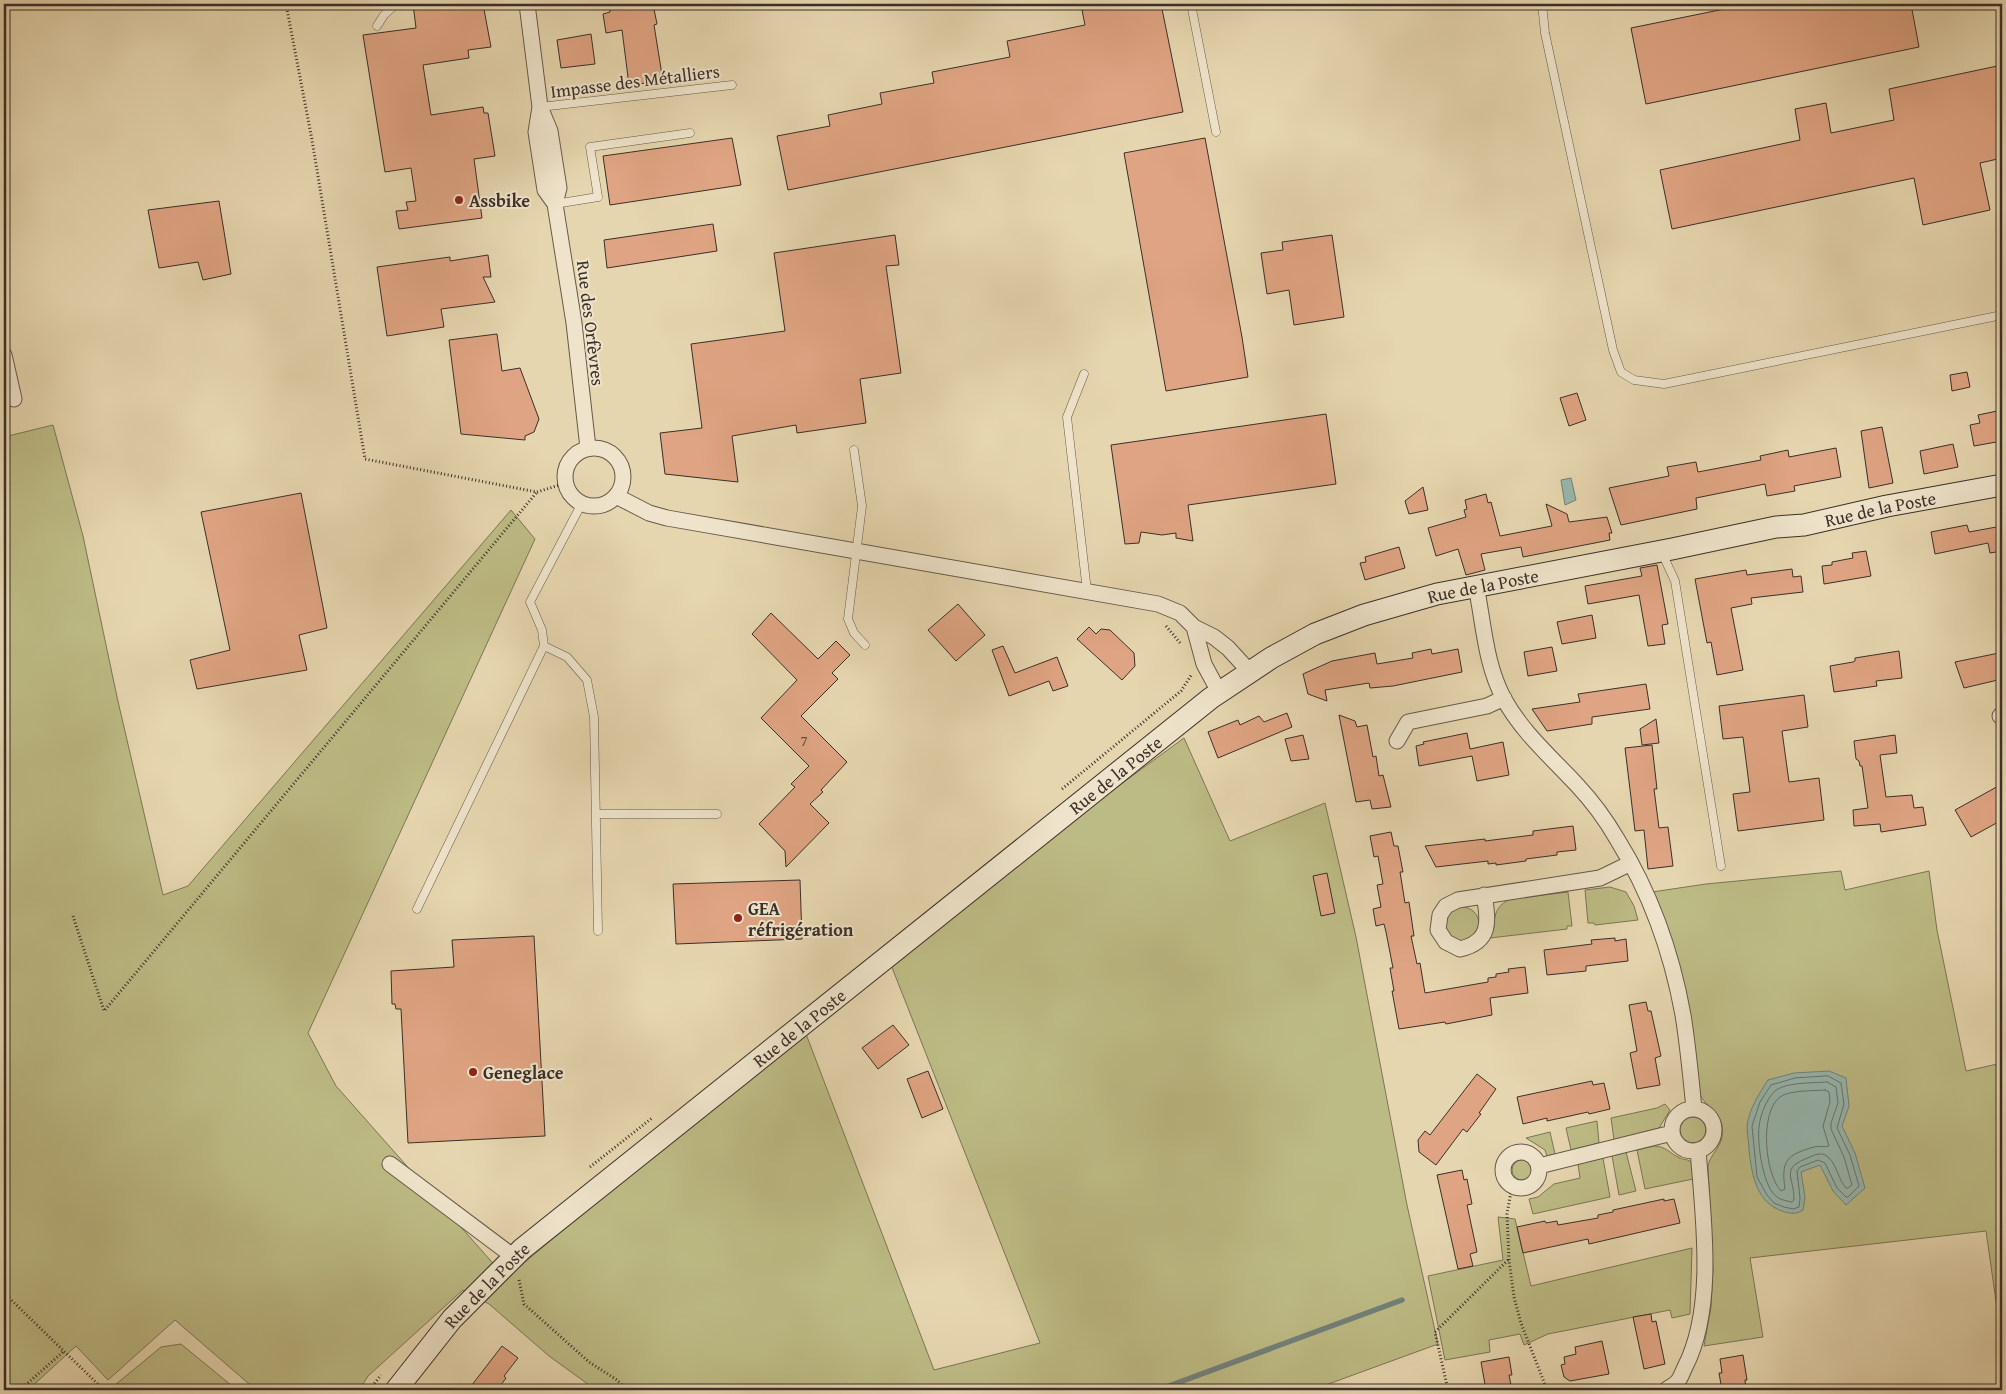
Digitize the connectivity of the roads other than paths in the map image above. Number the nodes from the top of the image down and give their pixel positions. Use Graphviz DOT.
graph roads {
  1 [pos="396,4"];
  2 [pos="527,4"];
  3 [pos="1191,4"];
  4 [pos="1542,4"];
  5 [pos="377,26"];
  6 [pos="732,85"];
  7 [pos="540,107"];
  8 [pos="1216,132"];
  9 [pos="690,133"];
  10 [pos="556,204"];
  11 [pos="2002,315"];
  12 [pos="4,355"];
  13 [pos="1084,374"];
  14 [pos="14,399"];
  15 [pos="588,448"];
  16 [pos="854,450"];
  17 [pos="2002,485"];
  18 [pos="616,496"];
  19 [pos="582,503"];
  20 [pos="858,550"];
  21 [pos="1661,551"];
  22 [pos="1476,586"];
  23 [pos="1087,591"];
  24 [pos="1194,628"];
  25 [pos="864,645"];
  26 [pos="544,646"];
  27 [pos="1250,672"];
  28 [pos="1219,692"];
  29 [pos="1504,698"];
  30 [pos="1397,741"];
  31 [pos="596,814"];
  32 [pos="716,814"];
  33 [pos="1631,863"];
  34 [pos="1721,866"];
  35 [pos="1484,895"];
  36 [pos="417,909"];
  37 [pos="598,931"];
  38 [pos="1694,1109"];
  39 [pos="1672,1133"];
  40 [pos="1698,1150"];
  41 [pos="390,1164"];
  42 [pos="1539,1166"];
  43 [pos="514,1257"];
  44 [pos="396,1390"];
  45 [pos="1666,1390"];
  1 -- 5 [label="lane"];
  2 -- 7 [label="street, Rue des Orfèvres"];
  3 -- 8 [label="lane"];
  4 -- 11 [label="lane"];
  6 -- 7 [label="lane, Impasse des Métalliers"];
  7 -- 10 [label="street, Rue des Orfèvres"];
  9 -- 10 [label="lane"];
  10 -- 15 [label="street, Rue des Orfèvres"];
  12 -- 14 [label="street"];
  13 -- 23 [label="lane"];
  15 -- 18 [label="street"];
  15 -- 19 [label="street"];
  16 -- 20 [label="lane"];
  17 -- 21 [label="street, Rue de la Poste"];
  18 -- 19 [label="street"];
  18 -- 20 [label="street"];
  19 -- 26 [label="lane"];
  20 -- 23 [label="street"];
  20 -- 25 [label="lane"];
  21 -- 22 [label="street, Rue de la Poste"];
  21 -- 34 [label="lane"];
  22 -- 27 [label="street, Rue de la Poste"];
  22 -- 29 [label="street"];
  23 -- 24 [label="street"];
  24 -- 27 [label="street"];
  24 -- 28 [label="street"];
  26 -- 31 [label="lane"];
  26 -- 36 [label="lane"];
  27 -- 28 [label="street, Rue de la Poste"];
  28 -- 43 [label="street, Rue de la Poste"];
  29 -- 30 [label="street"];
  29 -- 33 [label="street"];
  31 -- 32 [label="lane"];
  31 -- 37 [label="lane"];
  33 -- 35 [label="street"];
  33 -- 38 [label="street"];
  38 -- 39 [label="street"];
  38 -- 40 [label="street"];
  39 -- 40 [label="street"];
  39 -- 42 [label="street"];
  40 -- 45 [label="street"];
  41 -- 43 [label="street"];
  42 -- 42 [label="street"];
  43 -- 44 [label="street, Rue de la Poste"];
}
